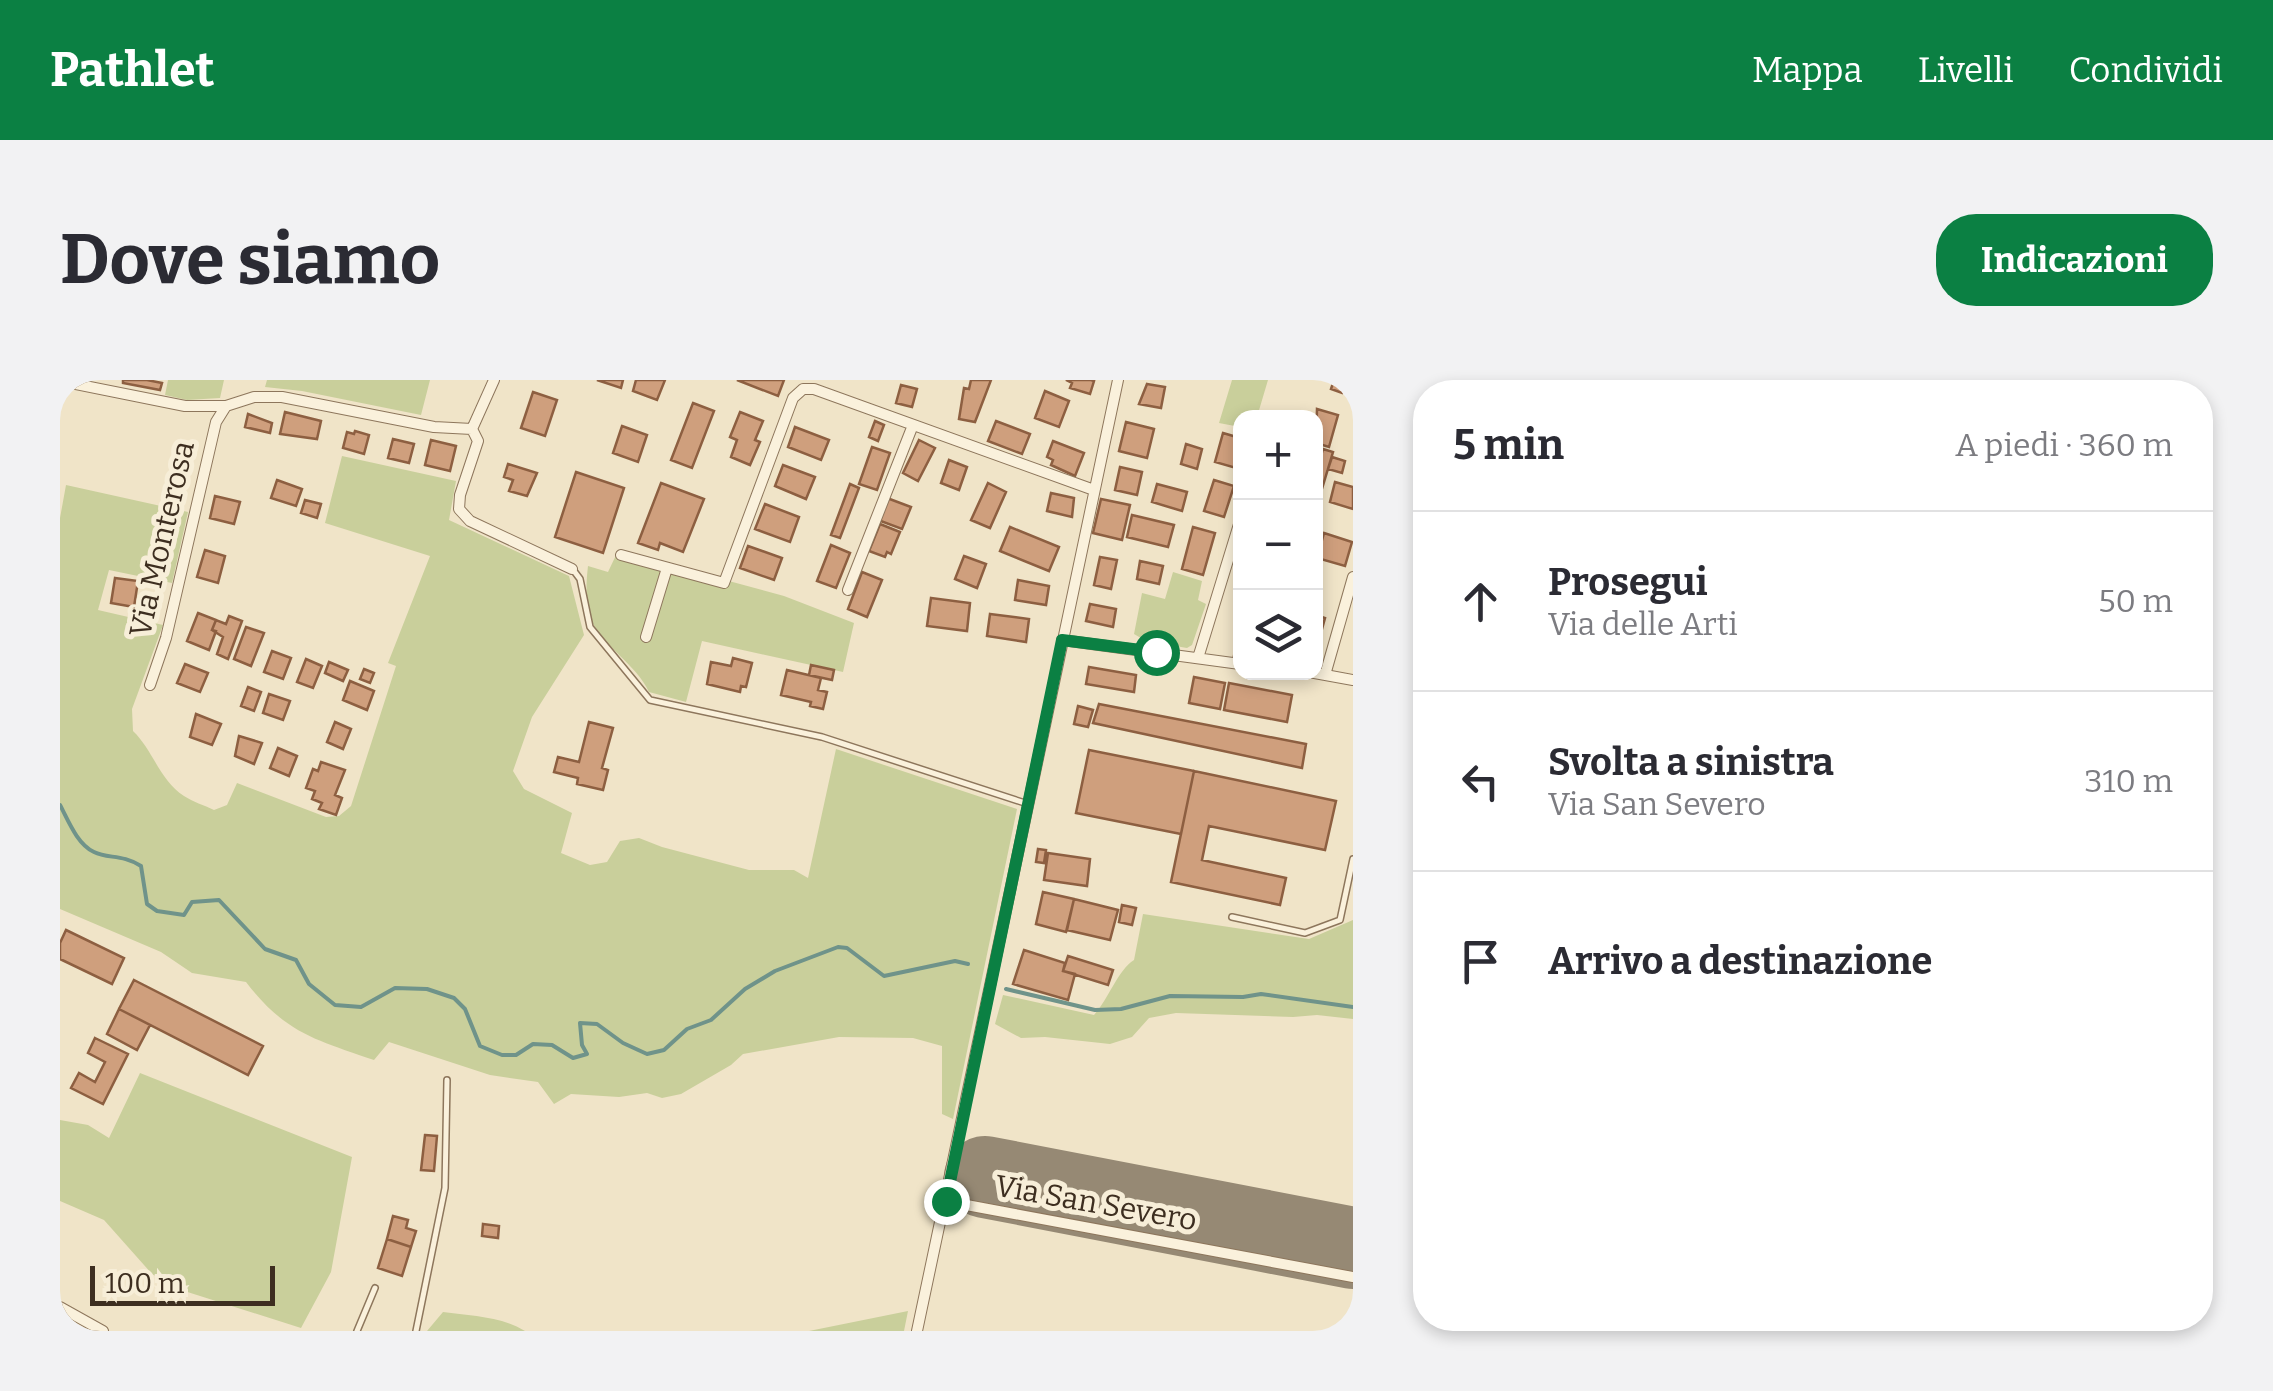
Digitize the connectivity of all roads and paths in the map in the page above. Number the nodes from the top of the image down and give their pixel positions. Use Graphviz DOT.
graph roads {
  1 [pos="60,380"];
  2 [pos="493,380"];
  3 [pos="1118,380"];
  4 [pos="226,406"];
  5 [pos="913,426"];
  6 [pos="472,429"];
  7 [pos="1094,490"];
  8 [pos="1233,544"];
  9 [pos="621,555"];
  10 [pos="667,568"];
  11 [pos="572,569"];
  12 [pos="1353,577"];
  13 [pos="848,590"];
  14 [pos="646,637"];
  15 [pos="1062,640"];
  16 [pos="1198,658"];
  17 [pos="1233,663"];
  18 [pos="1325,674"];
  19 [pos="1353,680"];
  20 [pos="150,685"];
  21 [pos="1028,804"];
  22 [pos="1353,859"];
  23 [pos="1232,916"];
  24 [pos="446,1080"];
  25 [pos="946,1201"];
  26 [pos="1353,1276"];
  27 [pos="375,1288"];
  28 [pos="60,1306"];
  29 [pos="103,1331"];
  30 [pos="357,1331"];
  31 [pos="416,1331"];
  32 [pos="917,1331"];
  1 -- 4 [label="street"];
  2 -- 6 [label="street"];
  3 -- 7 [label="street"];
  4 -- 6 [label="street"];
  4 -- 20 [label="street, Via Monterosa"];
  5 -- 7 [label="street"];
  5 -- 10 [label="street"];
  5 -- 13 [label="street"];
  6 -- 11 [label="street"];
  7 -- 15 [label="street"];
  8 -- 16 [label="street"];
  9 -- 10 [label="street"];
  10 -- 14 [label="street"];
  11 -- 21 [label="lane"];
  12 -- 18 [label="street"];
  15 -- 16 [label="street"];
  15 -- 21 [label="street"];
  16 -- 17 [label="street"];
  18 -- 19 [label="street"];
  21 -- 25 [label="street"];
  22 -- 23 [label="lane"];
  24 -- 31 [label="lane"];
  25 -- 26 [label="street, Via San Severo"];
  25 -- 32 [label="street"];
  27 -- 30 [label="lane"];
  28 -- 29 [label="street"];
}
